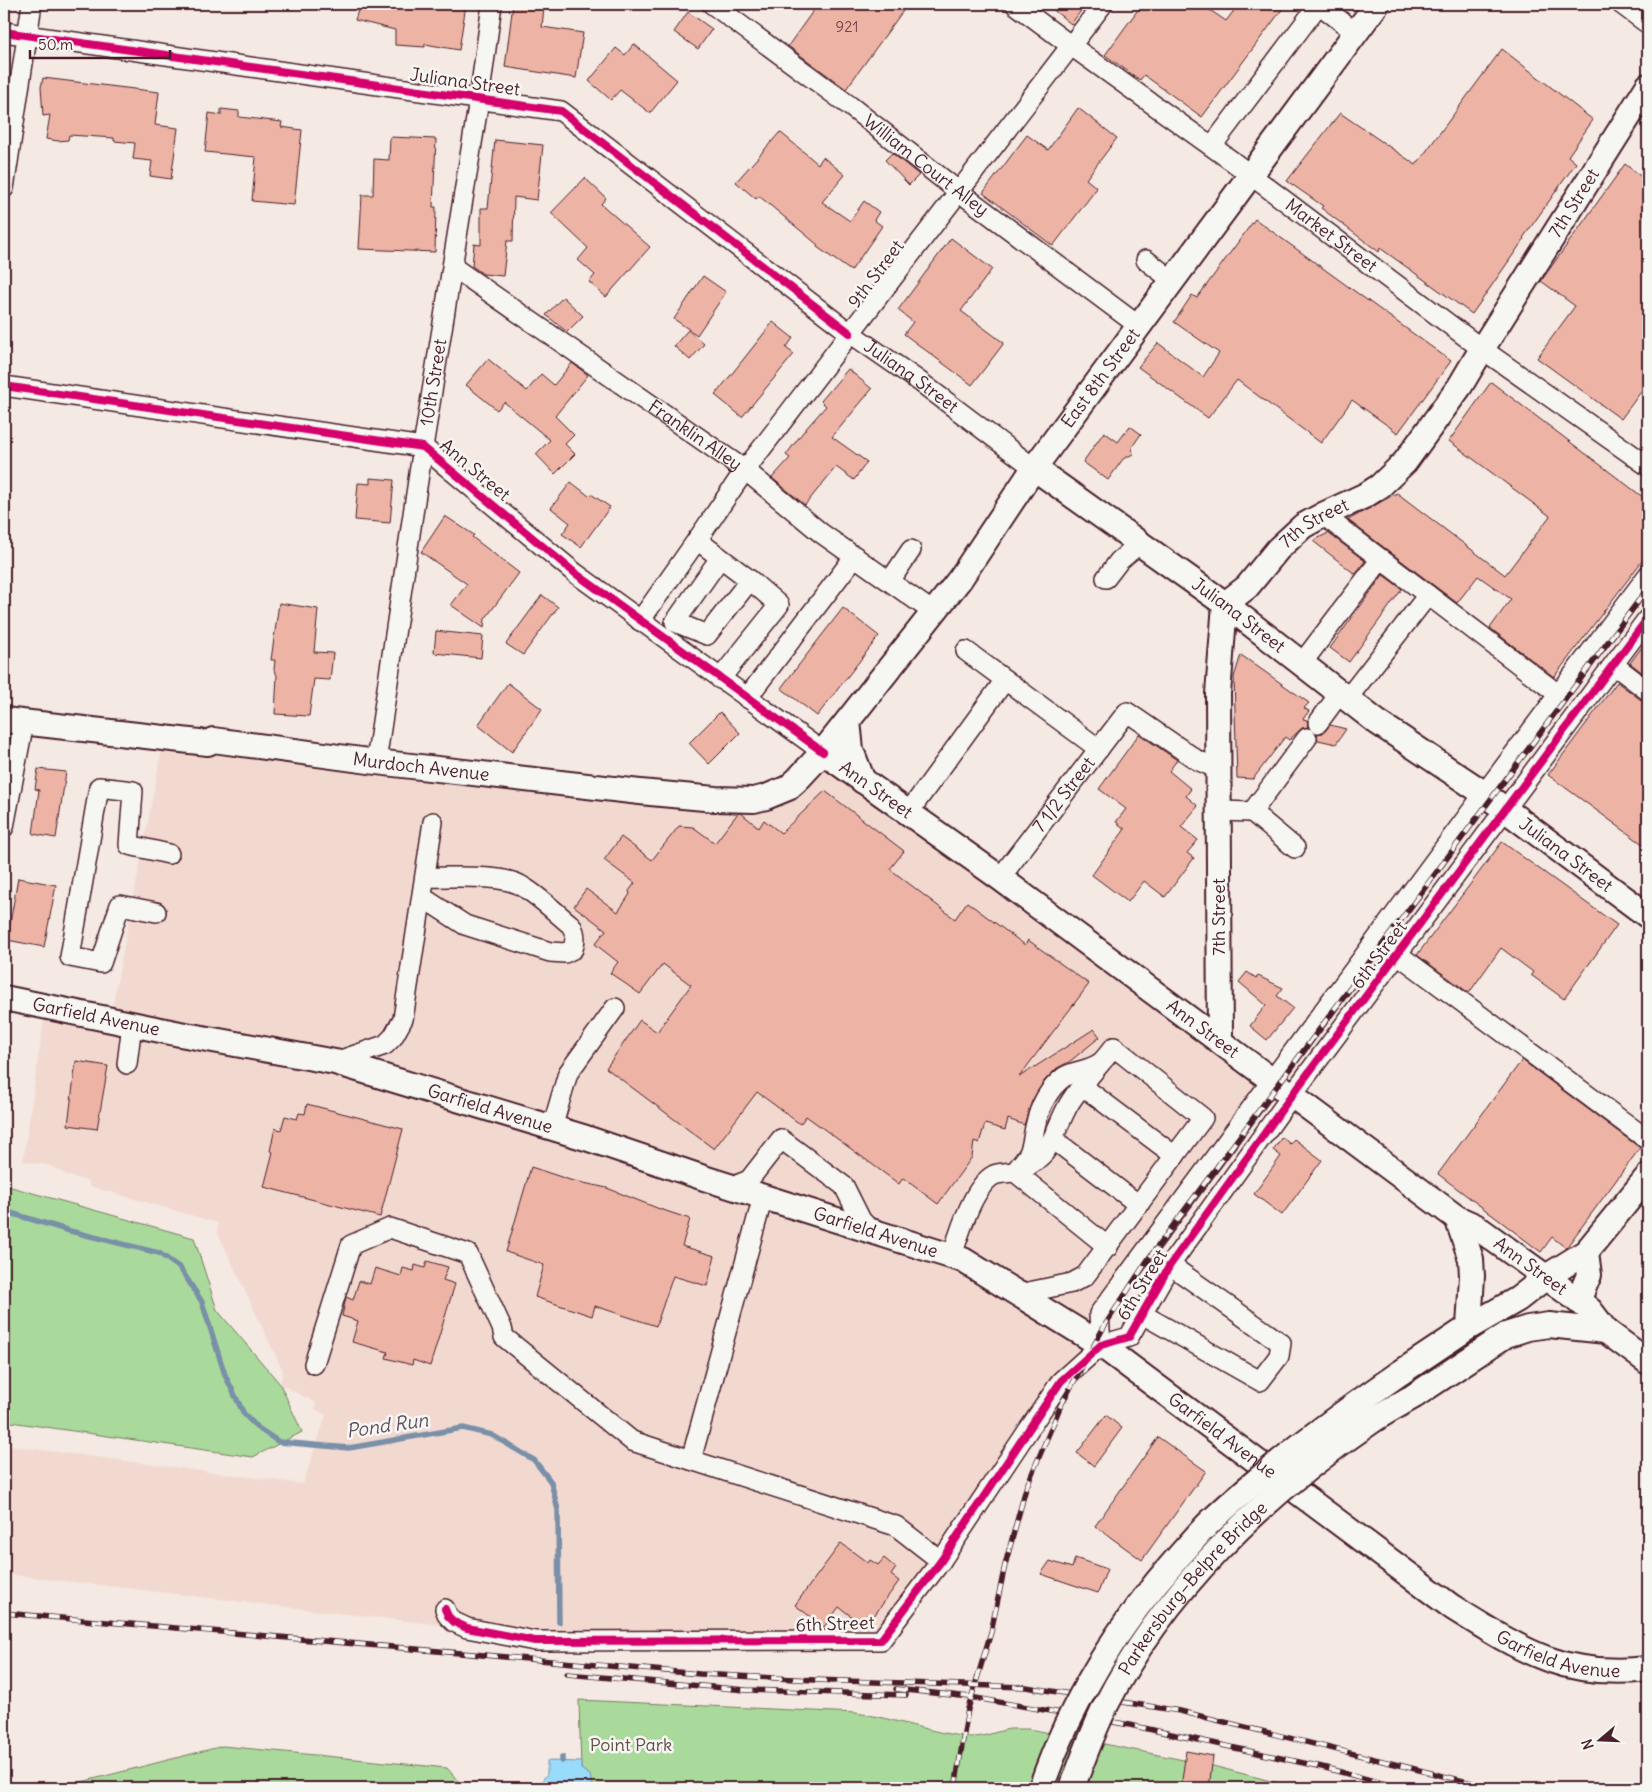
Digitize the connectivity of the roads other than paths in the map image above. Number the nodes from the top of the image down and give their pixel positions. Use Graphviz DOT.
graph roads {
  1 [pos="32,4"];
  2 [pos="492,4"];
  3 [pos="712,4"];
  4 [pos="1015,4"];
  5 [pos="1103,4"];
  6 [pos="1319,4"];
  7 [pos="1377,4"];
  8 [pos="1621,4"];
  9 [pos="1648,24"];
  10 [pos="4,32"];
  11 [pos="1356,33"];
  12 [pos="28,35"];
  13 [pos="1070,45"];
  14 [pos="1648,86"];
  15 [pos="479,100"];
  16 [pos="1212,146"];
  17 [pos="1251,175"];
  18 [pos="4,188"];
  19 [pos="958,191"];
  20 [pos="1146,260"];
  21 [pos="452,267"];
  22 [pos="1173,281"];
  23 [pos="1139,326"];
  24 [pos="850,333"];
  25 [pos="1482,349"];
  26 [pos="4,386"];
  27 [pos="423,446"];
  28 [pos="1648,466"];
  29 [pos="1034,468"];
  30 [pos="745,470"];
  31 [pos="1323,515"];
  32 [pos="697,540"];
  33 [pos="1140,543"];
  34 [pos="912,550"];
  35 [pos="855,556"];
  36 [pos="720,558"];
  37 [pos="1382,559"];
  38 [pos="1648,575"];
  39 [pos="1106,578"];
  40 [pos="750,580"];
  41 [pos="890,581"];
  42 [pos="1428,595"];
  43 [pos="1226,604"];
  44 [pos="933,612"];
  45 [pos="1648,618"];
  46 [pos="640,621"];
  47 [pos="966,651"];
  48 [pos="1302,664"];
  49 [pos="1614,665"];
  50 [pos="720,679"];
  51 [pos="1005,680"];
  52 [pos="1648,691"];
  53 [pos="1558,694"];
  54 [pos="1344,696"];
  55 [pos="746,698"];
  56 [pos="14,721"];
  57 [pos="848,721"];
  58 [pos="1318,722"];
  59 [pos="1307,738"];
  60 [pos="1099,749"];
  61 [pos="823,752"];
  62 [pos="376,762"];
  63 [pos="1218,769"];
  64 [pos="863,781"];
  65 [pos="1484,794"];
  66 [pos="1504,810"];
  67 [pos="1219,812"];
  68 [pos="1252,812"];
  69 [pos="908,813"];
  70 [pos="433,822"];
  71 [pos="4,827"];
  72 [pos="1295,848"];
  73 [pos="169,854"];
  74 [pos="425,877"];
  75 [pos="1000,878"];
  76 [pos="422,897"];
  77 [pos="156,912"];
  78 [pos="1648,916"];
  79 [pos="1377,938"];
  80 [pos="1398,954"];
  81 [pos="4,998"];
  82 [pos="615,1008"];
  83 [pos="132,1024"];
  84 [pos="1220,1041"];
  85 [pos="1103,1061"];
  86 [pos="335,1062"];
  87 [pos="127,1064"];
  88 [pos="1271,1080"];
  89 [pos="1082,1086"];
  90 [pos="1292,1096"];
  91 [pos="552,1128"];
  92 [pos="1053,1139"];
  93 [pos="1648,1140"];
  94 [pos="1175,1156"];
  95 [pos="1015,1172"];
  96 [pos="1648,1176"];
  97 [pos="1156,1182"];
  98 [pos="732,1187"];
  99 [pos="763,1197"];
  100 [pos="1182,1201"];
  101 [pos="1139,1205"];
  102 [pos="1456,1218"];
  103 [pos="871,1231"];
  104 [pos="1108,1247"];
  105 [pos="1586,1252"];
  106 [pos="952,1256"];
  107 [pos="1170,1265"];
  108 [pos="1546,1277"];
  109 [pos="1019,1294"];
  110 [pos="1578,1301"];
  111 [pos="1142,1314"];
  112 [pos="1469,1328"];
  113 [pos="1606,1331"];
  114 [pos="1101,1345"];
  115 [pos="1648,1362"];
  116 [pos="314,1364"];
  117 [pos="691,1460"];
  118 [pos="940,1561"];
  119 [pos="445,1609"];
  120 [pos="1648,1669"];
  121 [pos="1041,1788"];
  122 [pos="1072,1788"];
  1 -- 12 [label="street"];
  2 -- 15 [label="street, 10th Street"];
  3 -- 19 [label="street, William Court Alley"];
  4 -- 13 [label="street, Market Street"];
  5 -- 13 [label="street, 9th Street"];
  6 -- 11 [label="street"];
  6 -- 16 [label="street"];
  7 -- 11 [label="main road, East 8th Street"];
  8 -- 9 [label="street"];
  10 -- 12 [label="street, Juliana Street"];
  11 -- 17 [label="main road, East 8th Street"];
  12 -- 15 [label="street, Juliana Street"];
  12 -- 18 [label="street"];
  13 -- 16 [label="street, Market Street"];
  13 -- 19 [label="street, 9th Street"];
  14 -- 25 [label="main road, 7th Street"];
  15 -- 21 [label="street, 10th Street"];
  15 -- 24 [label="street, Juliana Street"];
  16 -- 17 [label="street, Market Street"];
  17 -- 22 [label="main road, East 8th Street"];
  17 -- 25 [label="street, Market Street"];
  19 -- 23 [label="street, William Court Alley"];
  19 -- 24 [label="street, 9th Street"];
  20 -- 22 [label="street"];
  21 -- 27 [label="street, 10th Street"];
  21 -- 30 [label="street, Franklin Alley"];
  22 -- 23 [label="main road, East 8th Street"];
  23 -- 29 [label="main road, East 8th Street"];
  24 -- 29 [label="street, Juliana Street"];
  24 -- 30 [label="street, 9th Street"];
  25 -- 28 [label="street, Market Street"];
  25 -- 31 [label="main road, 7th Street"];
  26 -- 27 [label="street, Ann Street"];
  27 -- 46 [label="street, Ann Street"];
  27 -- 62 [label="street, 10th Street"];
  29 -- 33 [label="main road, Juliana Street"];
  29 -- 44 [label="main road, East 8th Street"];
  30 -- 32 [label="street, 9th Street"];
  30 -- 35 [label="street, Franklin Alley"];
  31 -- 37 [label="street"];
  31 -- 43 [label="main road, 7th Street"];
  32 -- 36 [label="street"];
  32 -- 46 [label="street, 9th Street"];
  33 -- 39 [label="street"];
  33 -- 43 [label="main road, Juliana Street"];
  34 -- 41 [label="street"];
  35 -- 41 [label="street, Franklin Alley"];
  35 -- 55 [label="street"];
  36 -- 40 [label="street"];
  36 -- 40 [label="street"];
  37 -- 42 [label="street"];
  37 -- 48 [label="street"];
  38 -- 53 [label="street, 6th Street"];
  40 -- 50 [label="street"];
  41 -- 44 [label="street, Franklin Alley"];
  42 -- 53 [label="street"];
  42 -- 54 [label="street"];
  43 -- 48 [label="main road, Juliana Street"];
  43 -- 63 [label="main road, 7th Street"];
  44 -- 57 [label="main road, East 8th Street"];
  45 -- 49 [label="street, 6th Street"];
  46 -- 50 [label="street, Ann Street"];
  47 -- 51 [label="street"];
  48 -- 54 [label="main road, Juliana Street"];
  49 -- 52 [label="street"];
  49 -- 66 [label="street, 6th Street"];
  50 -- 55 [label="street, Ann Street"];
  51 -- 60 [label="street"];
  51 -- 69 [label="street"];
  53 -- 65 [label="street, 6th Street"];
  54 -- 58 [label="street"];
  54 -- 65 [label="main road, Juliana Street"];
  55 -- 61 [label="street, Ann Street"];
  56 -- 62 [label="main road, Murdoch Avenue"];
  56 -- 71 [label="street"];
  57 -- 61 [label="main road, East 8th Street"];
  57 -- 64 [label="main road"];
  59 -- 68 [label="street"];
  60 -- 63 [label="street, 7 1/2 Street"];
  60 -- 75 [label="street, 7 1/2 Street"];
  61 -- 62 [label="main road, Murdoch Avenue"];
  61 -- 64 [label="main road, Ann Street"];
  63 -- 67 [label="main road, 7th Street"];
  64 -- 69 [label="main road, Ann Street"];
  65 -- 66 [label="main road, Juliana Street"];
  65 -- 79 [label="street, 6th Street"];
  66 -- 78 [label="main road, Juliana Street"];
  66 -- 80 [label="street, 6th Street"];
  67 -- 68 [label="street"];
  67 -- 84 [label="main road, 7th Street"];
  68 -- 72 [label="street"];
  69 -- 75 [label="main road, Ann Street"];
  70 -- 74 [label="street"];
  73 -- 77 [label="street"];
  74 -- 76 [label="street"];
  74 -- 76 [label="street"];
  75 -- 84 [label="main road, Ann Street"];
  76 -- 86 [label="street"];
  79 -- 80 [label="street"];
  79 -- 88 [label="street, 6th Street"];
  80 -- 90 [label="street, 6th Street"];
  80 -- 93 [label="street"];
  81 -- 83 [label="main road, Garfield Avenue"];
  82 -- 91 [label="street"];
  83 -- 86 [label="main road, Garfield Avenue"];
  83 -- 87 [label="street"];
  84 -- 88 [label="main road, Ann Street"];
  85 -- 89 [label="street"];
  85 -- 94 [label="street"];
  85 -- 95 [label="street"];
  86 -- 91 [label="main road, Garfield Avenue"];
  88 -- 90 [label="main road, Ann Street"];
  88 -- 100 [label="street, 6th Street"];
  89 -- 92 [label="street"];
  89 -- 94 [label="street"];
  90 -- 102 [label="main road, Ann Street"];
  90 -- 107 [label="street, 6th Street"];
  91 -- 98 [label="main road, Garfield Avenue"];
  92 -- 95 [label="street"];
  92 -- 101 [label="street"];
  94 -- 97 [label="street"];
  95 -- 104 [label="street"];
  95 -- 106 [label="street"];
  96 -- 105 [label="main road, Parkersburg–Belpre Bridge"];
  97 -- 100 [label="street"];
  97 -- 101 [label="street"];
  98 -- 99 [label="main road, Garfield Avenue"];
  98 -- 103 [label="street"];
  99 -- 103 [label="main road, Garfield Avenue"];
  99 -- 117 [label="street"];
  100 -- 114 [label="street, 6th Street"];
  101 -- 104 [label="street"];
  102 -- 108 [label="main road, Ann Street"];
  102 -- 112 [label="main road"];
  103 -- 106 [label="main road, Garfield Avenue"];
  104 -- 109 [label="street"];
  105 -- 108 [label="main road, Parkersburg–Belpre Bridge"];
  105 -- 110 [label="main road"];
  106 -- 109 [label="main road, Garfield Avenue"];
  107 -- 111 [label="street, 6th Street"];
  107 -- 111 [label="street"];
  108 -- 110 [label="main road, Ann Street"];
  108 -- 112 [label="main road, Parkersburg–Belpre Bridge"];
  109 -- 114 [label="main road, Garfield Avenue"];
  110 -- 113 [label="main road, Ann Street"];
  111 -- 114 [label="street, 6th Street"];
  112 -- 121 [label="main road, Parkersburg–Belpre Bridge, bridge"];
  113 -- 115 [label="main road, Ann Street"];
  113 -- 122 [label="main road, Parkersburg–Belpre Bridge, bridge"];
  114 -- 118 [label="street, 6th Street"];
  114 -- 120 [label="main road, Garfield Avenue"];
  116 -- 117 [label="street"];
  117 -- 118 [label="street"];
  118 -- 119 [label="street, 6th Street"];
}
